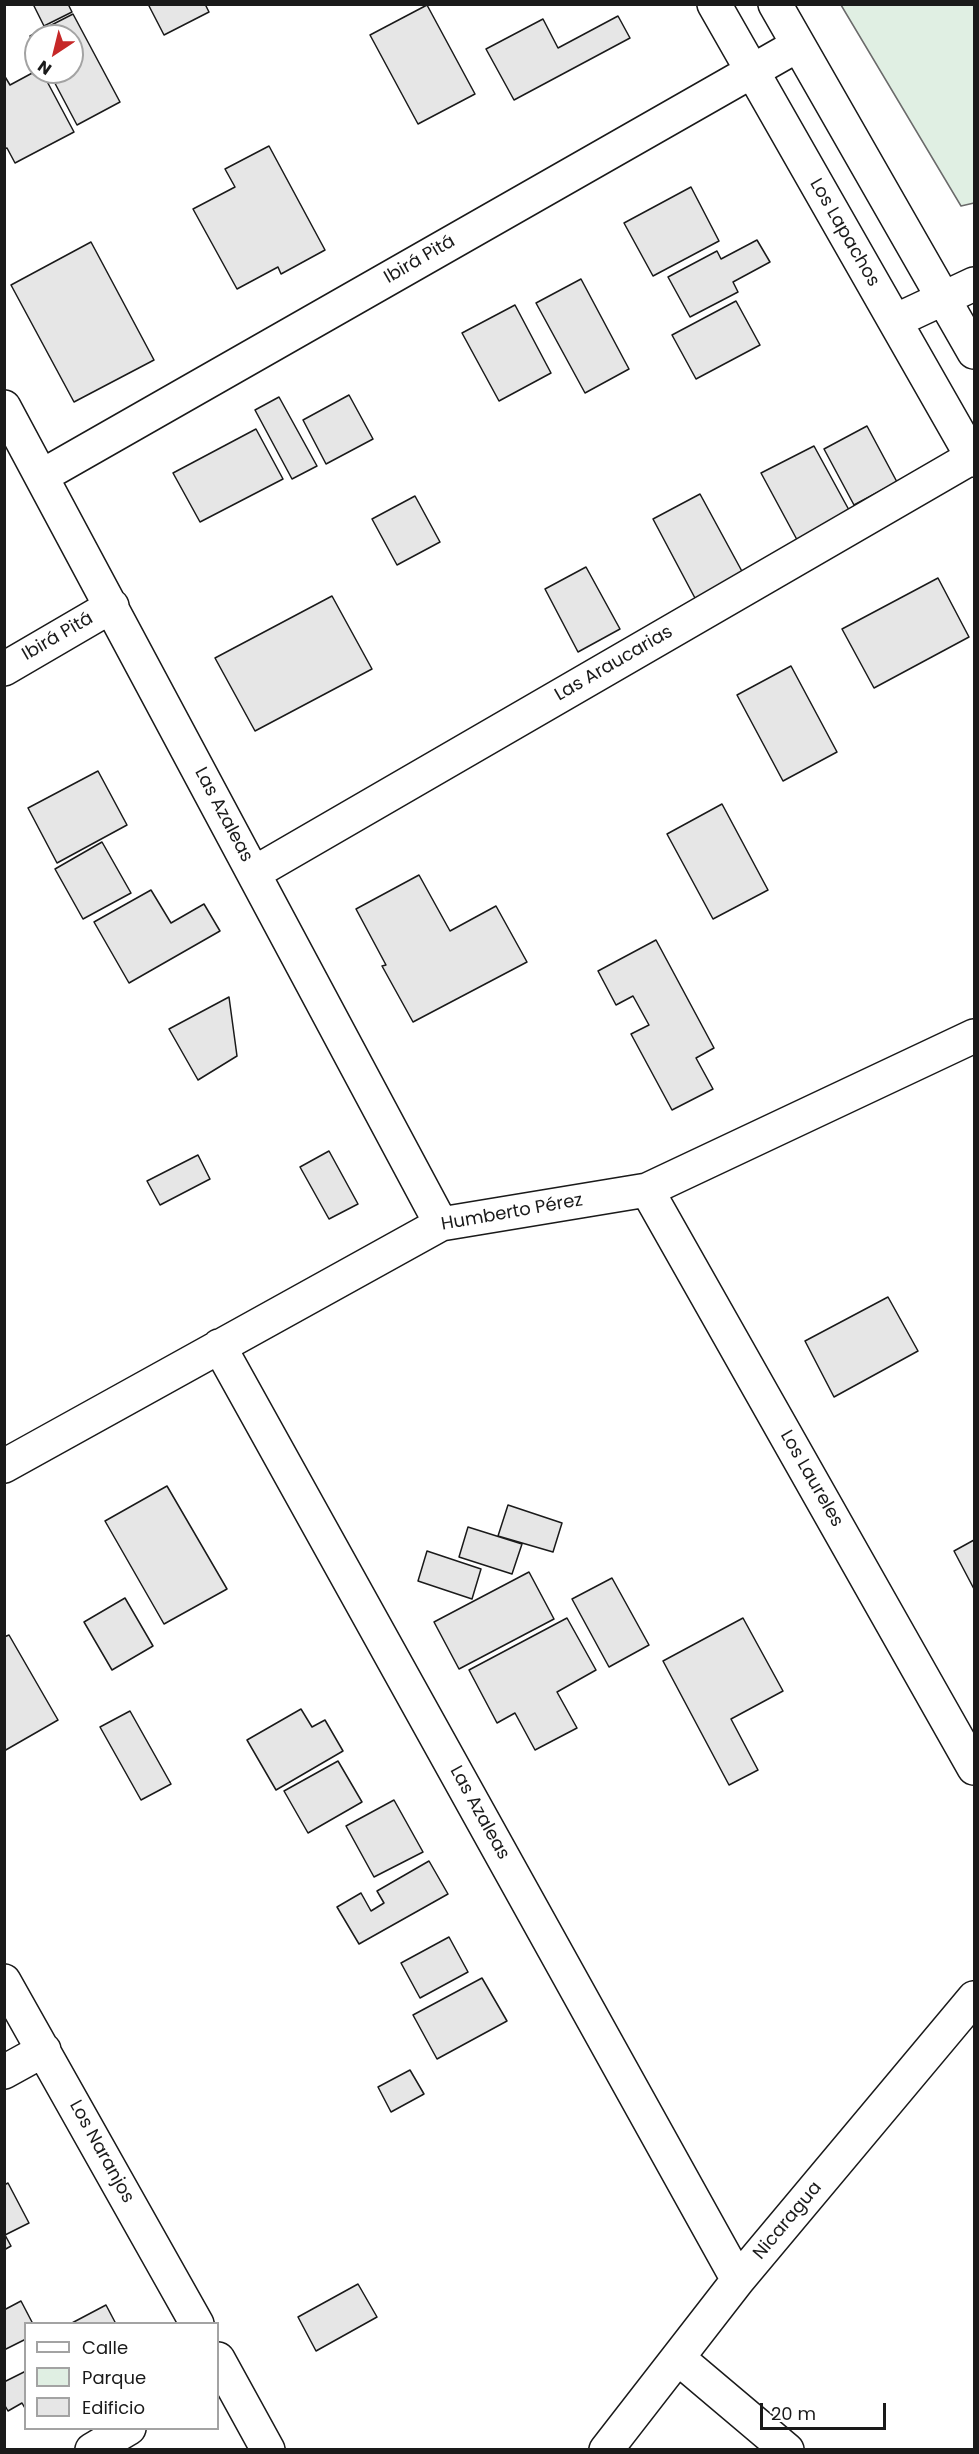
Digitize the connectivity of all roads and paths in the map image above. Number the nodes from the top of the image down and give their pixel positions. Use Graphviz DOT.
graph roads {
  1 [pos="714,4"];
  2 [pos="775,4"];
  3 [pos="798,45"];
  4 [pos="752,71"];
  5 [pos="975,284"];
  6 [pos="943,298"];
  7 [pos="895,321"];
  8 [pos="975,352"];
  9 [pos="4,407"];
  10 [pos="974,458"];
  11 [pos="42,476"];
  12 [pos="112,606"];
  13 [pos="4,669"];
  14 [pos="254,873"];
  15 [pos="975,1036"];
  16 [pos="647,1190"];
  17 [pos="441,1224"];
  18 [pos="219,1346"];
  19 [pos="4,1466"];
  20 [pos="975,1768"];
  21 [pos="4,1980"];
  22 [pos="975,1998"];
  23 [pos="44,2050"];
  24 [pos="4,2072"];
  25 [pos="738,2280"];
  26 [pos="196,2322"];
  27 [pos="678,2358"];
  28 [pos="220,2371"];
  29 [pos="126,2430"];
  30 [pos="92,2450"];
  31 [pos="268,2450"];
  32 [pos="606,2450"];
  33 [pos="787,2450"];
  1 -- 4 [label="street, Los Lapachos"];
  2 -- 3 [label="street"];
  3 -- 4 [label="street, Ibirá Pitá"];
  3 -- 6 [label="street"];
  4 -- 7 [label="street, Los Lapachos"];
  4 -- 11 [label="street, Ibirá Pitá"];
  5 -- 6 [label="street"];
  6 -- 7 [label="street"];
  6 -- 8 [label="street"];
  7 -- 10 [label="street, Los Lapachos"];
  9 -- 11 [label="street, Las Azaleas"];
  10 -- 14 [label="street, Las Araucarias"];
  11 -- 12 [label="street, Las Azaleas"];
  12 -- 13 [label="street, Ibirá Pitá"];
  12 -- 14 [label="street, Las Azaleas"];
  14 -- 17 [label="street, Las Azaleas"];
  15 -- 16 [label="street, Humberto Pérez"];
  16 -- 17 [label="street, Humberto Pérez"];
  16 -- 20 [label="street, Los Laureles"];
  17 -- 18 [label="street, Humberto Pérez"];
  18 -- 19 [label="street, Humberto Pérez"];
  18 -- 25 [label="street, Las Azaleas"];
  21 -- 23 [label="street, Los Naranjos"];
  22 -- 25 [label="street, Nicaragua"];
  23 -- 24 [label="street"];
  23 -- 26 [label="street, Los Naranjos"];
  25 -- 27 [label="street, Nicaragua"];
  27 -- 32 [label="street, Nicaragua"];
  27 -- 33 [label="street"];
  28 -- 31 [label="street"];
  29 -- 30 [label="street"];
}
